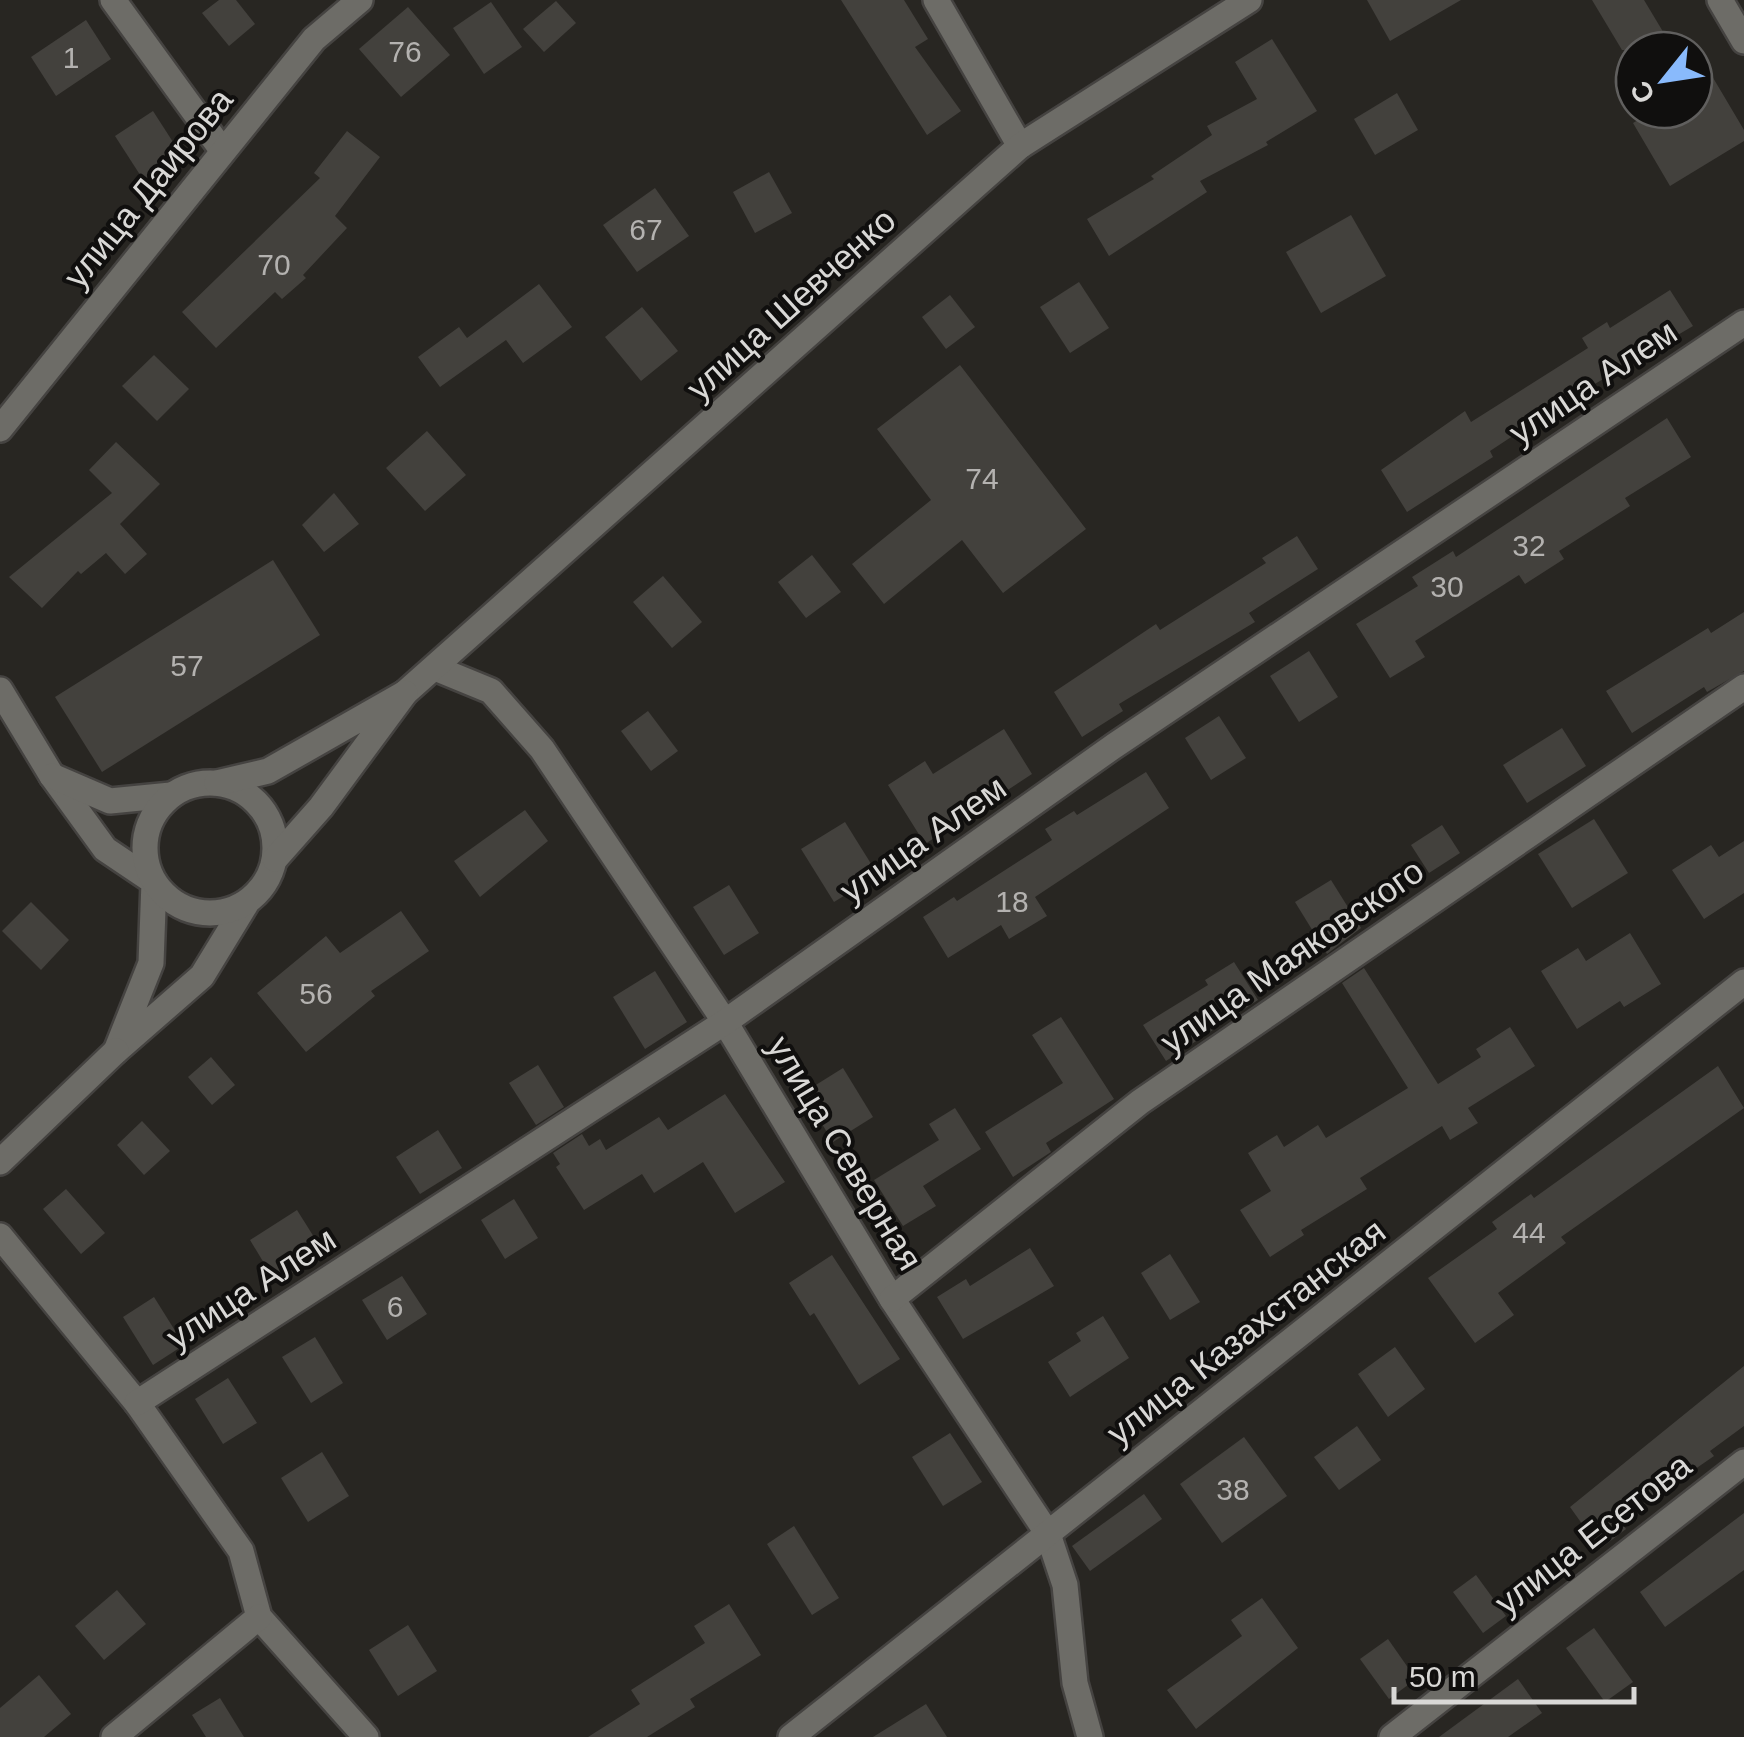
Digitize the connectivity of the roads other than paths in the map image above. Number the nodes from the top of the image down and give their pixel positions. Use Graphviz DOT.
graph roads {
  1 [pos="113,0"];
  2 [pos="360,0"];
  3 [pos="936,0"];
  4 [pos="1249,0"];
  5 [pos="1720,0"];
  6 [pos="1744,41"];
  7 [pos="1020,146"];
  8 [pos="222,150"];
  9 [pos="1744,323"];
  10 [pos="0,429"];
  11 [pos="435,668"];
  12 [pos="1744,687"];
  13 [pos="0,690"];
  14 [pos="405,693"];
  15 [pos="52,776"];
  16 [pos="217,783"];
  17 [pos="170,795"];
  18 [pos="275,858"];
  19 [pos="154,882"];
  20 [pos="246,904"];
  21 [pos="1744,982"];
  22 [pos="725,1022"];
  23 [pos="116,1050"];
  24 [pos="0,1162"];
  25 [pos="0,1236"];
  26 [pos="892,1299"];
  27 [pos="137,1403"];
  28 [pos="1744,1462"];
  29 [pos="1048,1534"];
  30 [pos="259,1618"];
  31 [pos="114,1737"];
  32 [pos="366,1737"];
  33 [pos="791,1737"];
  34 [pos="1090,1737"];
  35 [pos="1392,1737"];
  1 -- 8 [label="street"];
  2 -- 8 [label="street, улица Даирова"];
  3 -- 7 [label="street"];
  4 -- 7 [label="street, улица Шевченко"];
  5 -- 6 [label="street"];
  7 -- 11 [label="street, улица Шевченко"];
  8 -- 10 [label="street, улица Даирова"];
  9 -- 22 [label="street, улица Алем"];
  11 -- 14 [label="street, улица Шевченко"];
  11 -- 22 [label="street, улица Северная"];
  12 -- 26 [label="street, улица Маяковского"];
  13 -- 15 [label="street"];
  14 -- 16 [label="street"];
  14 -- 18 [label="street"];
  15 -- 17 [label="street"];
  15 -- 19 [label="street"];
  16 -- 17 [label="street"];
  16 -- 18 [label="street"];
  17 -- 19 [label="street"];
  18 -- 20 [label="street"];
  19 -- 20 [label="street"];
  19 -- 23 [label="street"];
  20 -- 23 [label="street"];
  21 -- 29 [label="street, улица Казахстанская"];
  22 -- 26 [label="street, улица Северная"];
  22 -- 27 [label="street, улица Алем"];
  23 -- 24 [label="street"];
  25 -- 27 [label="street"];
  26 -- 29 [label="street, улица Северная"];
  27 -- 30 [label="street"];
  28 -- 35 [label="street, улица Есетова"];
  29 -- 33 [label="street, улица Казахстанская"];
  29 -- 34 [label="street, улица Северная"];
  30 -- 31 [label="street"];
  30 -- 32 [label="street"];
}
